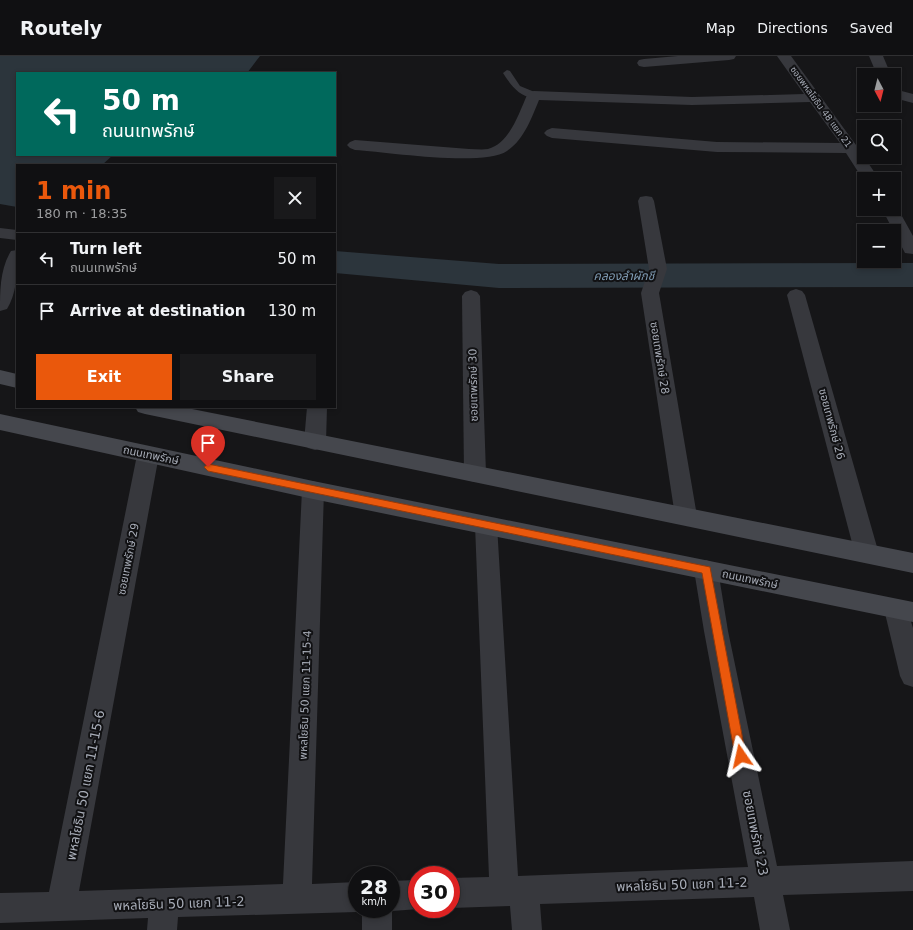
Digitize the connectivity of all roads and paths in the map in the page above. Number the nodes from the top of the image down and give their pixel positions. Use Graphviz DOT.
graph roads {
  1 [pos="729,56"];
  2 [pos="784,56"];
  3 [pos="876,56"];
  4 [pos="644,63"];
  5 [pos="881,68"];
  6 [pos="507,73"];
  7 [pos="534,95"];
  8 [pos="901,95"];
  9 [pos="813,98"];
  10 [pos="913,99"];
  11 [pos="552,133"];
  12 [pos="355,145"];
  13 [pos="850,148"];
  14 [pos="866,172"];
  15 [pos="646,201"];
  16 [pos="894,216"];
  17 [pos="0,233"];
  18 [pos="16,235"];
  19 [pos="911,249"];
  20 [pos="16,258"];
  21 [pos="796,294"];
  22 [pos="471,296"];
  23 [pos="0,305"];
  24 [pos="0,377"];
  25 [pos="16,381"];
  26 [pos="151,408"];
  27 [pos="317,408"];
  28 [pos="0,422"];
  29 [pos="315,442"];
  30 [pos="148,455"];
  31 [pos="475,474"];
  32 [pos="313,490"];
  33 [pos="686,516"];
  34 [pos="486,525"];
  35 [pos="868,554"];
  36 [pos="913,563"];
  37 [pos="706,570"];
  38 [pos="904,610"];
  39 [pos="108,663"];
  40 [pos="913,676"];
  41 [pos="913,876"];
  42 [pos="765,881"];
  43 [pos="514,891"];
  44 [pos="460,893"];
  45 [pos="348,897"];
  46 [pos="297,900"];
  47 [pos="61,906"];
  48 [pos="0,908"];
  49 [pos="164,917"];
  50 [pos="377,918"];
  51 [pos="377,930"];
  52 [pos="527,930"];
  53 [pos="775,930"];
  1 -- 4 [label="street"];
  2 -- 9 [label="street, ซอยพหลโยธิน 48 แยก 21"];
  3 -- 5 [label="street"];
  6 -- 7 [label="lane"];
  7 -- 9 [label="street"];
  7 -- 12 [label="street"];
  8 -- 10 [label="street"];
  9 -- 13 [label="street, ซอยพหลโยธิน 48 แยก 21"];
  11 -- 13 [label="street"];
  13 -- 14 [label="street, ซอยพหลโยธิน 48 แยก 21"];
  15 -- 33 [label="street, ซอยเทพรักษ์ 28"];
  16 -- 19 [label="street"];
  17 -- 18 [label="street"];
  20 -- 23 [label="street"];
  21 -- 35 [label="street, ซอยเทพรักษ์ 26"];
  22 -- 31 [label="street, ซอยเทพรักษ์ 30"];
  24 -- 25 [label="main road"];
  26 -- 29 [label="main road"];
  27 -- 29 [label="street"];
  28 -- 30 [label="main road, ถนนเทพรักษ์"];
  29 -- 31 [label="main road"];
  30 -- 32 [label="main road, ถนนเทพรักษ์"];
  30 -- 39 [label="street, ซอยเทพรักษ์ 29"];
  31 -- 33 [label="main road"];
  32 -- 34 [label="main road, ถนนเทพรักษ์"];
  32 -- 46 [label="street, พหลโยธิน 50 แยก 11-15-4"];
  33 -- 35 [label="main road"];
  34 -- 37 [label="main road, ถนนเทพรักษ์"];
  34 -- 43 [label="street"];
  35 -- 36 [label="main road"];
  37 -- 38 [label="main road, ถนนเทพรักษ์"];
  37 -- 42 [label="street, ซอยเทพรักษ์ 23"];
  38 -- 40 [label="street"];
  39 -- 47 [label="street, พหลโยธิน 50 แยก 11-15-6"];
  41 -- 42 [label="street, พหลโยธิน 50 แยก 11-2"];
  42 -- 43 [label="street, พหลโยธิน 50 แยก 11-2"];
  42 -- 53 [label="street, ซอยเทพรักษ์ 23"];
  43 -- 44 [label="street, พหลโยธิน 50 แยก 11-2"];
  43 -- 52 [label="street"];
  45 -- 46 [label="street, พหลโยธิน 50 แยก 11-2"];
  46 -- 49 [label="street, พหลโยธิน 50 แยก 11-2"];
  47 -- 48 [label="street, พหลโยธิน 50 แยก 11-2"];
  47 -- 49 [label="street, พหลโยธิน 50 แยก 11-2"];
  50 -- 51 [label="street"];
}
